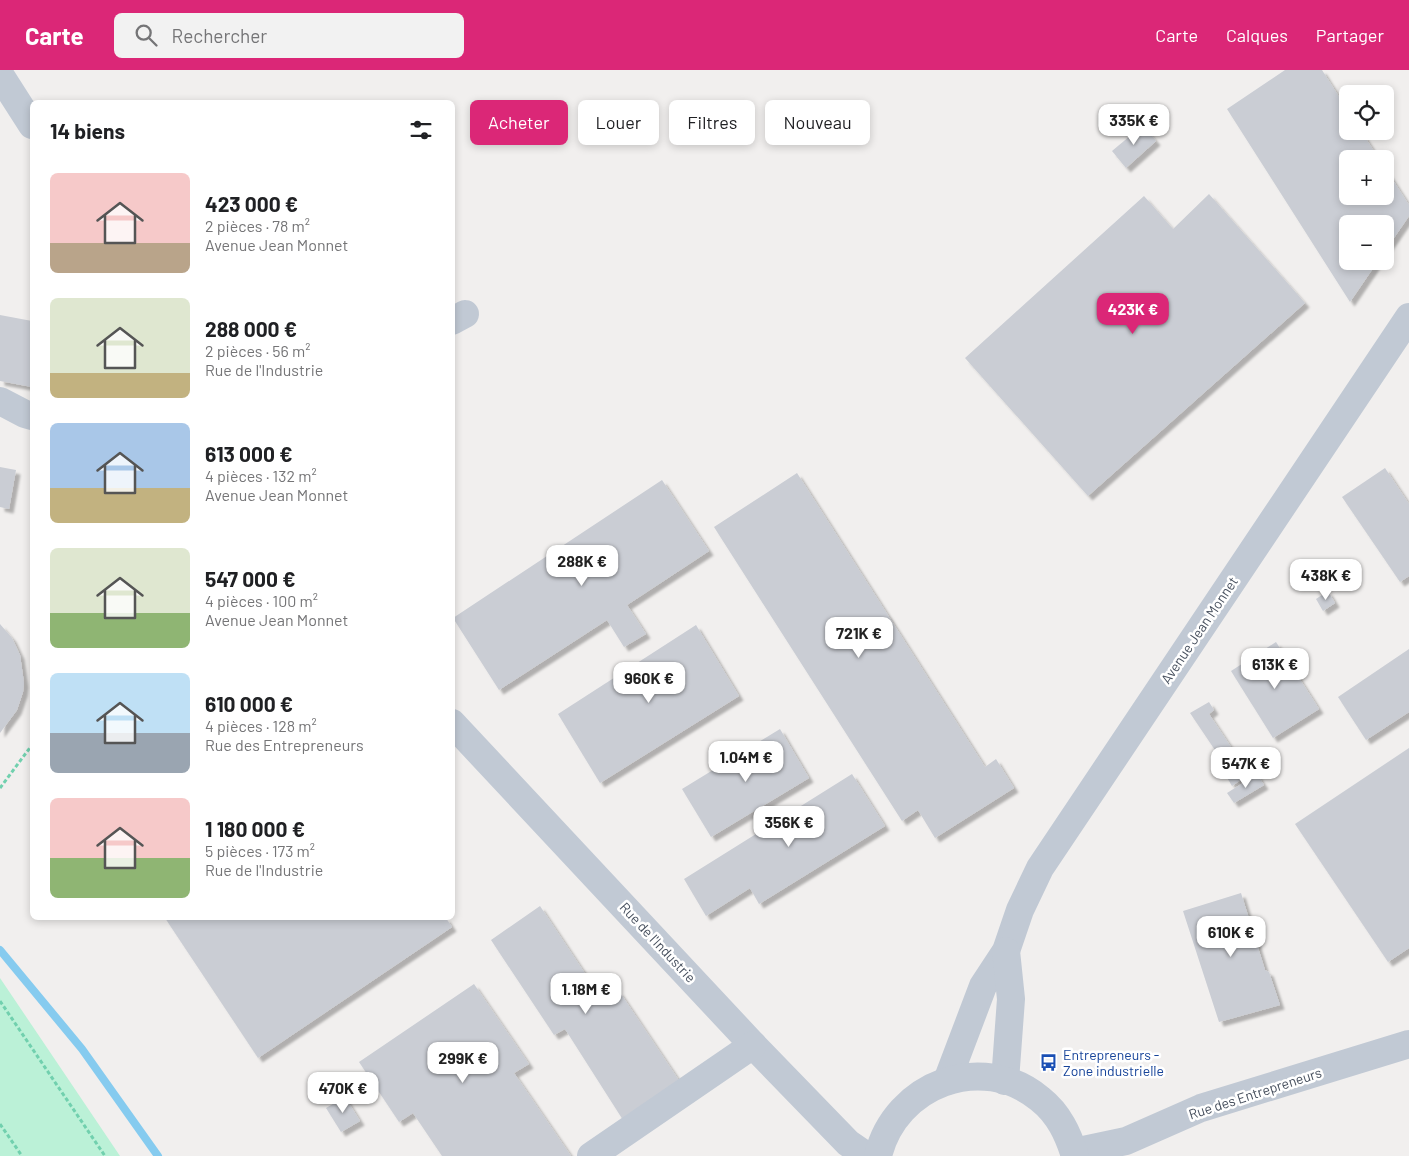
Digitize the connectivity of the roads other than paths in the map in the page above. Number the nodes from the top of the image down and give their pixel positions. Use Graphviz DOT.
graph roads {
  1 [pos="3,77"];
  2 [pos="30,122"];
  3 [pos="1409,317"];
  4 [pos="0,401"];
  5 [pos="30,416"];
  6 [pos="455,726"];
  7 [pos="1006,951"];
  8 [pos="1409,1044"];
  9 [pos="753,1045"];
  10 [pos="947,1081"];
  11 [pos="1005,1081"];
  12 [pos="1075,1154"];
  13 [pos="591,1156"];
  14 [pos="868,1156"];
  15 [pos="878,1156"];
  1 -- 2 [label="street"];
  3 -- 7 [label="street, Avenue Jean Monnet"];
  4 -- 5 [label="street"];
  6 -- 9 [label="street, Rue de l'Industrie"];
  7 -- 10 [label="street, Avenue Jean Monnet"];
  7 -- 11 [label="street, Avenue Jean Monnet"];
  8 -- 12 [label="street, Rue des Entrepreneurs"];
  9 -- 13 [label="street"];
  9 -- 14 [label="street, Rue de l'Industrie"];
  10 -- 11 [label="street"];
  10 -- 15 [label="street"];
  11 -- 12 [label="street"];
}
